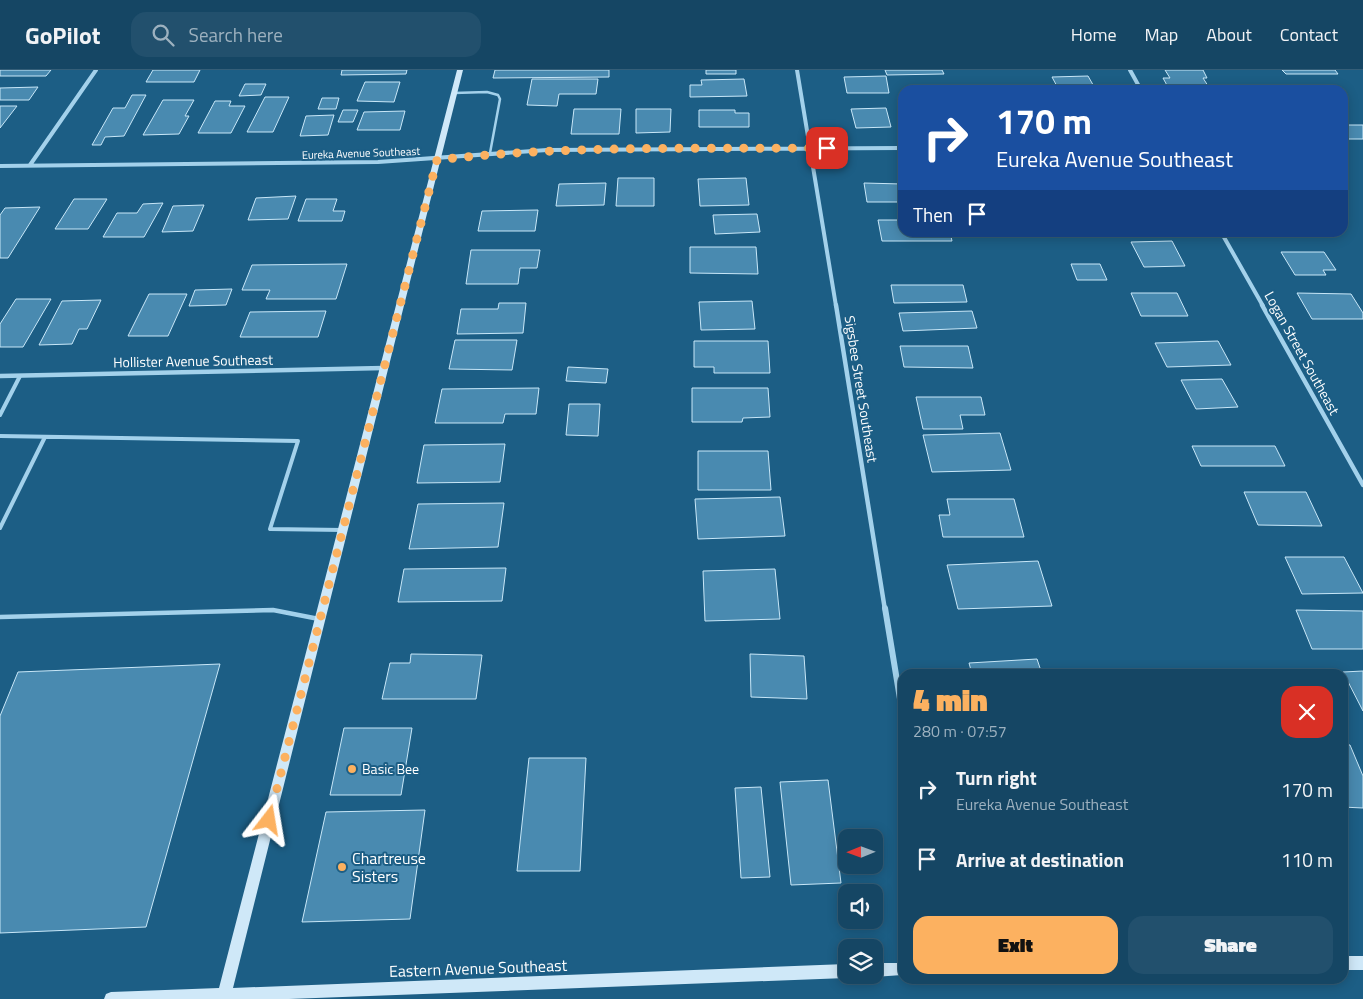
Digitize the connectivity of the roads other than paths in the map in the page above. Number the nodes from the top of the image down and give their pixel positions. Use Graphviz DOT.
graph roads {
  1 [pos="96,70"];
  2 [pos="460,70"];
  3 [pos="798,70"];
  4 [pos="1130,70"];
  5 [pos="1138,85"];
  6 [pos="454,93"];
  7 [pos="810,148"];
  8 [pos="898,148"];
  9 [pos="490,153"];
  10 [pos="437,160"];
  11 [pos="30,165"];
  12 [pos="0,166"];
  13 [pos="1224,237"];
  14 [pos="386,368"];
  15 [pos="0,376"];
  16 [pos="20,376"];
  17 [pos="0,415"];
  18 [pos="0,436"];
  19 [pos="45,437"];
  20 [pos="1363,485"];
  21 [pos="0,528"];
  22 [pos="344,530"];
  23 [pos="0,616"];
  24 [pos="321,619"];
  25 [pos="898,687"];
  26 [pos="1363,962"];
  27 [pos="1348,963"];
  28 [pos="898,969"];
  29 [pos="883,970"];
  30 [pos="838,971"];
  31 [pos="224,997"];
  32 [pos="111,999"];
  1 -- 11 [label="street"];
  2 -- 6 [label="main road"];
  3 -- 7 [label="street, Sigsbee Street Southeast"];
  4 -- 5 [label="street"];
  6 -- 9 [label="lane"];
  6 -- 10 [label="main road"];
  7 -- 8 [label="street, Eureka Avenue Southeast"];
  7 -- 9 [label="street, Eureka Avenue Southeast"];
  7 -- 25 [label="street, Sigsbee Street Southeast"];
  9 -- 10 [label="street, Eureka Avenue Southeast"];
  10 -- 11 [label="street, Eureka Avenue Southeast"];
  10 -- 14 [label="main road"];
  11 -- 12 [label="street, Eureka Avenue Southeast"];
  13 -- 20 [label="street, Logan Street Southeast"];
  14 -- 16 [label="street, Hollister Avenue Southeast"];
  14 -- 22 [label="main road"];
  15 -- 16 [label="street, Hollister Avenue Southeast"];
  16 -- 17 [label="lane"];
  18 -- 19 [label="lane"];
  19 -- 21 [label="lane"];
  19 -- 22 [label="lane"];
  22 -- 24 [label="main road"];
  23 -- 24 [label="lane"];
  24 -- 31 [label="main road"];
  26 -- 27 [label="main road"];
  28 -- 29 [label="main road"];
  30 -- 31 [label="main road, Eastern Avenue Southeast"];
  31 -- 32 [label="main road, Eastern Avenue Southeast"];
}
